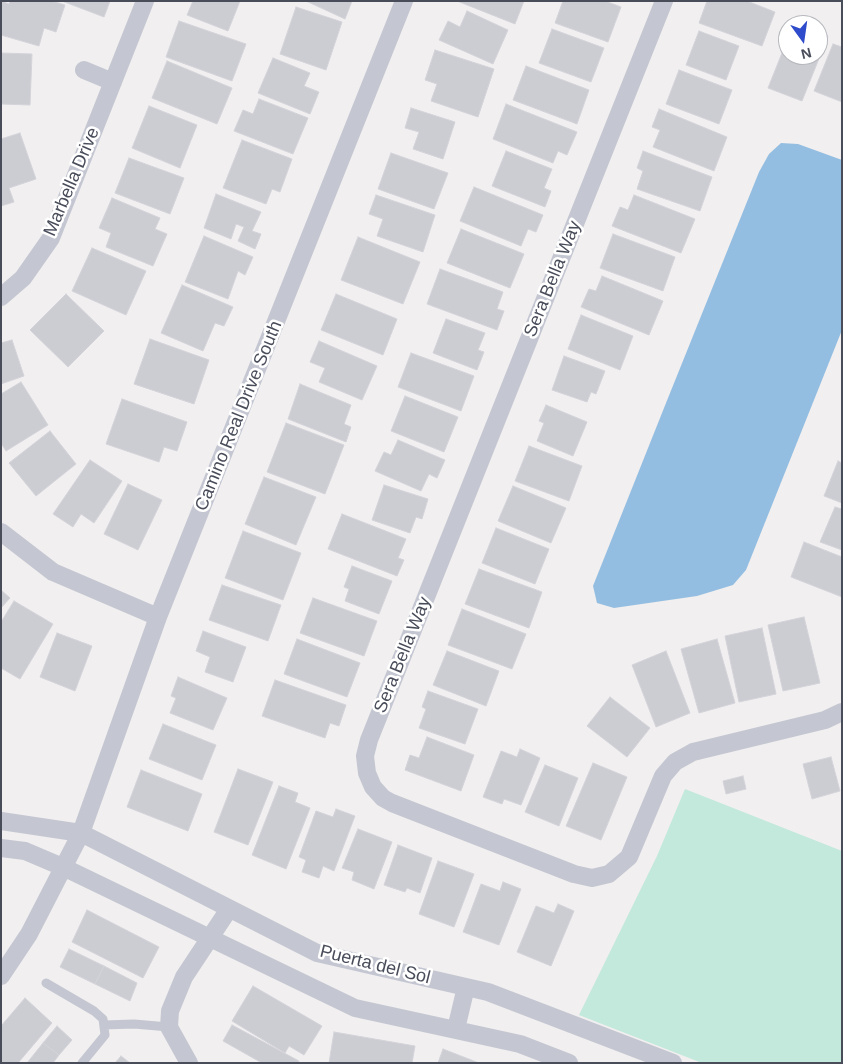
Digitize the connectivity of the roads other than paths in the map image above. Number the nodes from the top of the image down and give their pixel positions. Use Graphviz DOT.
graph roads {
  1 [pos="145,1"];
  2 [pos="404,1"];
  3 [pos="664,1"];
  4 [pos="84,70"];
  5 [pos="113,82"];
  6 [pos="1,297"];
  7 [pos="1,532"];
  8 [pos="158,617"];
  9 [pos="842,712"];
  10 [pos="1,821"];
  11 [pos="81,833"];
  12 [pos="1,848"];
  13 [pos="65,868"];
  14 [pos="229,909"];
  15 [pos="210,938"];
  16 [pos="1,976"];
  17 [pos="46,984"];
  18 [pos="466,987"];
  19 [pos="104,1025"];
  20 [pos="169,1027"];
  21 [pos="456,1029"];
  22 [pos="82,1063"];
  23 [pos="188,1063"];
  24 [pos="568,1063"];
  25 [pos="673,1063"];
  1 -- 5 [label="street, Marbella Drive"];
  2 -- 8 [label="street, Camino Real Drive South"];
  3 -- 9 [label="street, Sera Bella Way"];
  4 -- 5 [label="street"];
  5 -- 6 [label="street, Marbella Drive"];
  7 -- 8 [label="street"];
  8 -- 11 [label="street, Camino Real Drive South"];
  10 -- 11 [label="street, Puerta del Sol"];
  11 -- 13 [label="street, Camino Real Drive South"];
  11 -- 14 [label="street, Puerta del Sol"];
  12 -- 13 [label="street, Puerta del Sol"];
  13 -- 15 [label="street, Puerta del Sol"];
  13 -- 16 [label="street, Camino Real Drive South"];
  14 -- 15 [label="street"];
  14 -- 18 [label="street, Puerta del Sol"];
  15 -- 20 [label="street"];
  15 -- 21 [label="street, Puerta del Sol"];
  17 -- 19 [label="lane"];
  18 -- 21 [label="street"];
  18 -- 25 [label="street, Puerta del Sol"];
  19 -- 20 [label="lane"];
  19 -- 22 [label="lane"];
  20 -- 23 [label="street"];
  21 -- 24 [label="street, Puerta del Sol"];
}
